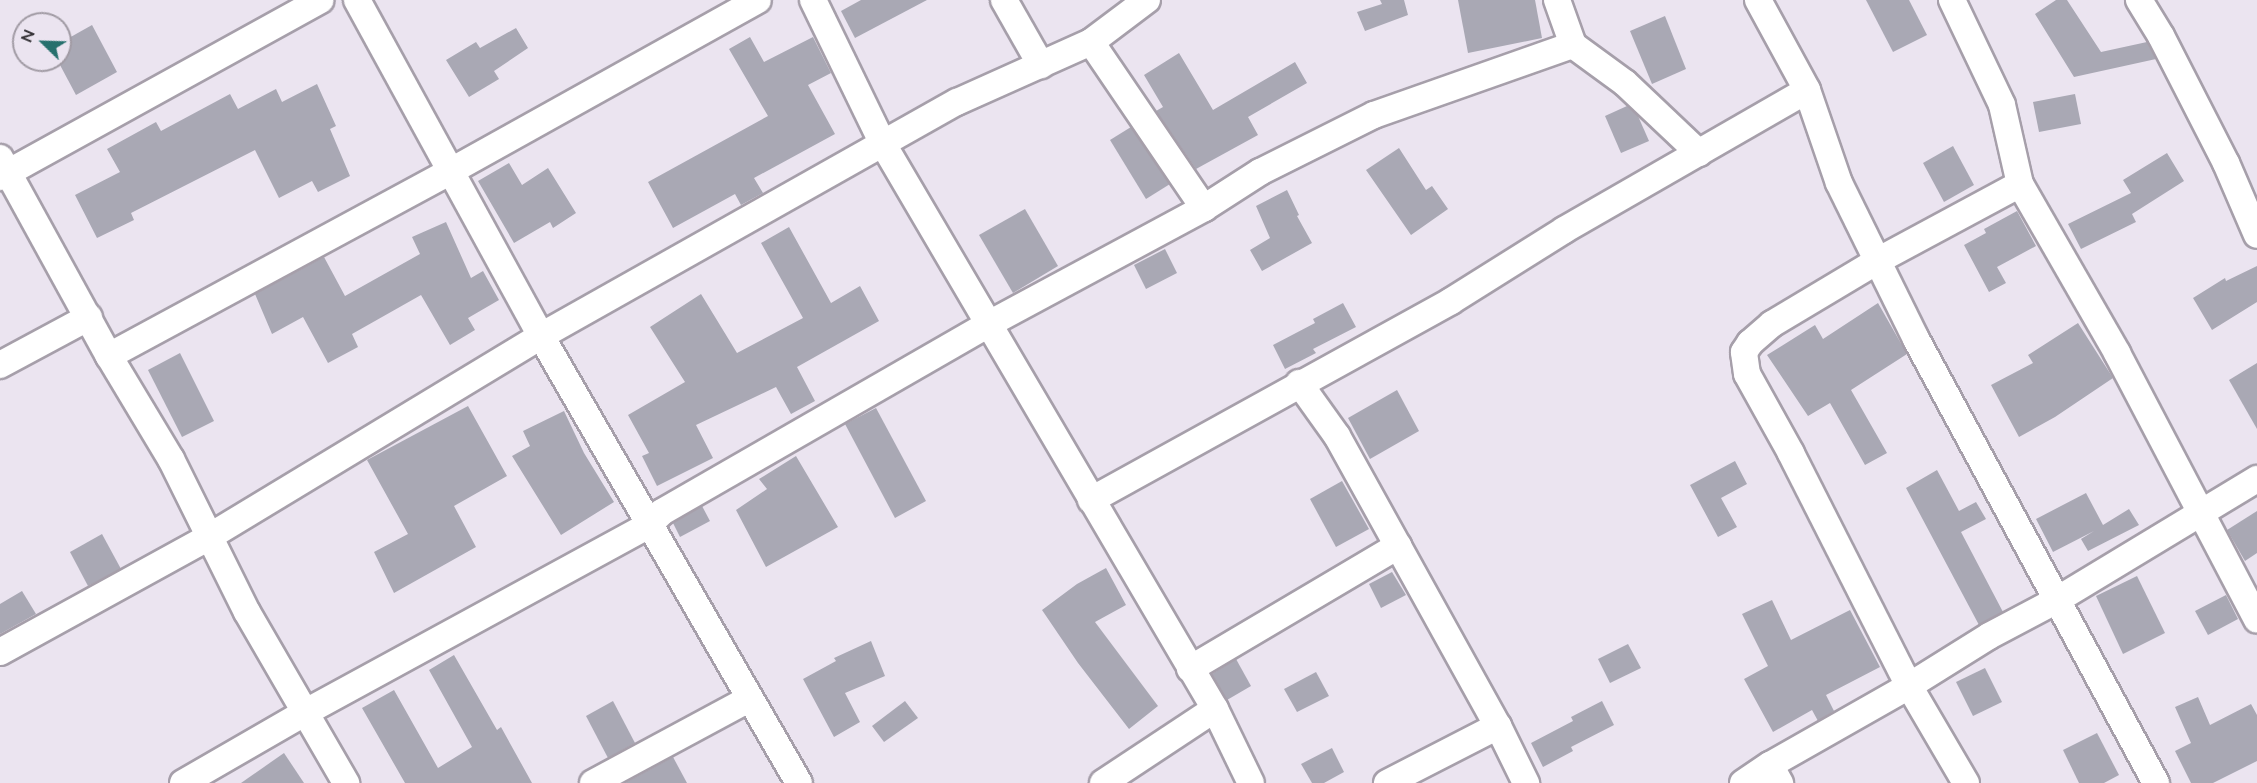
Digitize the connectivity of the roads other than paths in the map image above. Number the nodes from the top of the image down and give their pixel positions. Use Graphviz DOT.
graph roads {
  1 [pos="320,0"];
  2 [pos="357,0"];
  3 [pos="758,0"];
  4 [pos="813,0"];
  5 [pos="1004,0"];
  6 [pos="1147,0"];
  7 [pos="1557,0"];
  8 [pos="1758,0"];
  9 [pos="1952,0"];
  10 [pos="2139,0"];
  11 [pos="1091,42"];
  12 [pos="1573,45"];
  13 [pos="1041,65"];
  14 [pos="1807,90"];
  15 [pos="883,144"];
  16 [pos="1699,153"];
  17 [pos="3,169"];
  18 [pos="451,171"];
  19 [pos="2020,184"];
  20 [pos="1204,208"];
  21 [pos="2257,235"];
  22 [pos="1879,260"];
  23 [pos="89,317"];
  24 [pos="987,325"];
  25 [pos="541,336"];
  26 [pos="109,356"];
  27 [pos="0,365"];
  28 [pos="1299,383"];
  29 [pos="2257,479"];
  30 [pos="1091,501"];
  31 [pos="2201,513"];
  32 [pos="649,525"];
  33 [pos="209,537"];
  34 [pos="1398,546"];
  35 [pos="2057,600"];
  36 [pos="2257,620"];
  37 [pos="0,652"];
  38 [pos="1190,669"];
  39 [pos="1909,686"];
  40 [pos="748,699"];
  41 [pos="1215,709"];
  42 [pos="306,712"];
  43 [pos="1498,726"];
  44 [pos="1775,774"];
  45 [pos="183,783"];
  46 [pos="346,783"];
  47 [pos="593,783"];
  48 [pos="799,783"];
  49 [pos="1103,783"];
  50 [pos="1251,783"];
  51 [pos="1387,783"];
  52 [pos="1526,783"];
  53 [pos="1743,783"];
  54 [pos="1966,783"];
  55 [pos="2156,783"];
  1 -- 17 [label="street"];
  2 -- 18 [label="street"];
  3 -- 18 [label="street"];
  4 -- 15 [label="street"];
  5 -- 13 [label="street"];
  6 -- 11 [label="street"];
  7 -- 12 [label="street"];
  8 -- 14 [label="street"];
  9 -- 19 [label="street"];
  10 -- 21 [label="street"];
  11 -- 13 [label="street"];
  11 -- 20 [label="street"];
  12 -- 16 [label="street"];
  12 -- 20 [label="street"];
  13 -- 15 [label="street"];
  14 -- 16 [label="street"];
  14 -- 22 [label="street"];
  15 -- 24 [label="street"];
  15 -- 25 [label="street"];
  16 -- 28 [label="street"];
  17 -- 23 [label="street"];
  18 -- 25 [label="street"];
  18 -- 26 [label="street"];
  19 -- 22 [label="street"];
  19 -- 31 [label="street"];
  20 -- 24 [label="street"];
  22 -- 35 [label="street"];
  22 -- 39 [label="street"];
  23 -- 26 [label="street"];
  23 -- 27 [label="street"];
  24 -- 30 [label="street"];
  24 -- 32 [label="street"];
  25 -- 32 [label="street"];
  25 -- 33 [label="street"];
  26 -- 33 [label="street"];
  28 -- 30 [label="street"];
  28 -- 34 [label="street"];
  29 -- 31 [label="street"];
  30 -- 38 [label="street"];
  31 -- 35 [label="street"];
  31 -- 36 [label="street"];
  32 -- 40 [label="street"];
  32 -- 42 [label="street"];
  33 -- 37 [label="street"];
  33 -- 42 [label="street"];
  34 -- 38 [label="street"];
  34 -- 43 [label="street"];
  35 -- 39 [label="street"];
  35 -- 55 [label="street"];
  38 -- 41 [label="street"];
  39 -- 44 [label="street"];
  39 -- 54 [label="street"];
  40 -- 47 [label="street"];
  40 -- 48 [label="street"];
  41 -- 49 [label="street"];
  41 -- 50 [label="street"];
  42 -- 45 [label="street"];
  42 -- 46 [label="street"];
  43 -- 51 [label="street"];
  43 -- 52 [label="street"];
  44 -- 53 [label="street"];
}
